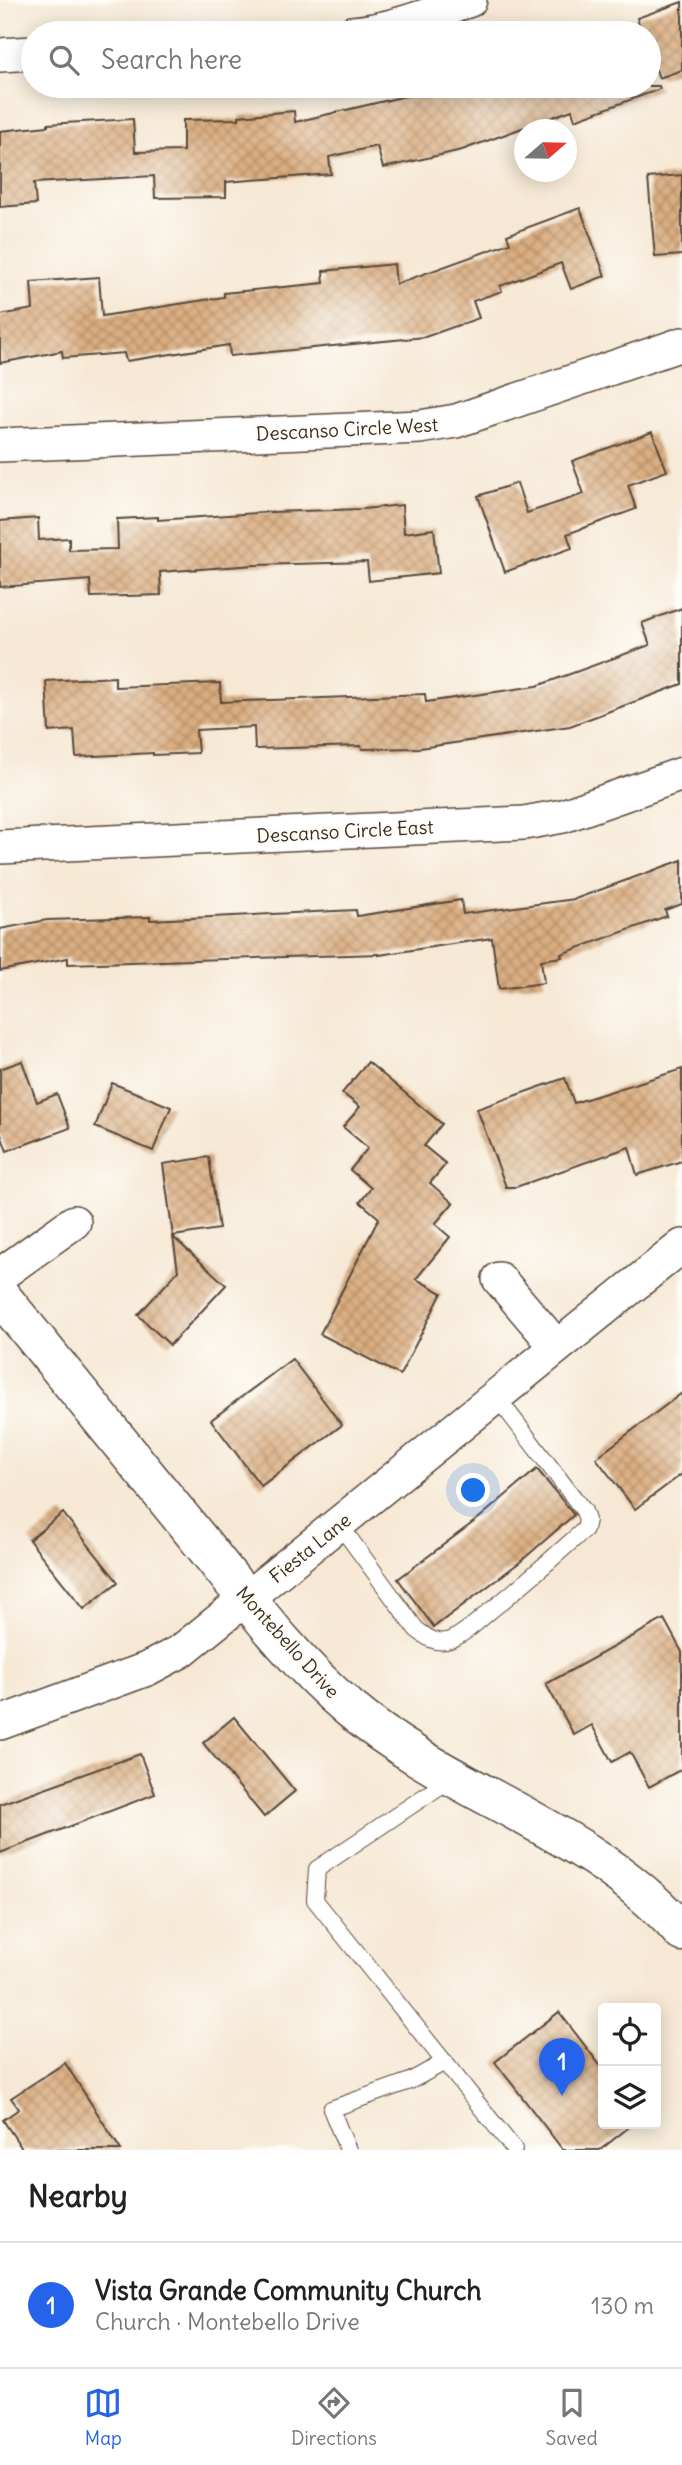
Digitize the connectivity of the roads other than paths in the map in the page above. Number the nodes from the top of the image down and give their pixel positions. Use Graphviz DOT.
graph roads {
  1 [pos="470,0"];
  2 [pos="406,21"];
  3 [pos="21,54"];
  4 [pos="0,55"];
  5 [pos="682,344"];
  6 [pos="0,445"];
  7 [pos="682,775"];
  8 [pos="0,847"];
  9 [pos="74,1222"];
  10 [pos="682,1246"];
  11 [pos="0,1275"];
  12 [pos="499,1279"];
  13 [pos="0,1295"];
  14 [pos="556,1346"];
  15 [pos="496,1396"];
  16 [pos="339,1524"];
  17 [pos="247,1599"];
  18 [pos="0,1723"];
  19 [pos="452,1777"];
  20 [pos="682,1932"];
  21 [pos="444,2062"];
  22 [pos="348,2150"];
  23 [pos="514,2150"];
  1 -- 2 [label="street"];
  3 -- 4 [label="street"];
  5 -- 6 [label="street, Descanso Circle West"];
  7 -- 8 [label="street, Descanso Circle East"];
  9 -- 11 [label="street"];
  10 -- 14 [label="street, Fiesta Lane"];
  12 -- 14 [label="street"];
  13 -- 17 [label="street, Montebello Drive"];
  14 -- 15 [label="street, Fiesta Lane"];
  15 -- 16 [label="street, Fiesta Lane"];
  15 -- 16 [label="lane"];
  16 -- 17 [label="street, Fiesta Lane"];
  17 -- 18 [label="street, Fiesta Lane"];
  17 -- 19 [label="street, Montebello Drive"];
  19 -- 20 [label="street, Montebello Drive"];
  19 -- 21 [label="lane"];
  21 -- 22 [label="lane"];
  21 -- 23 [label="lane"];
}
